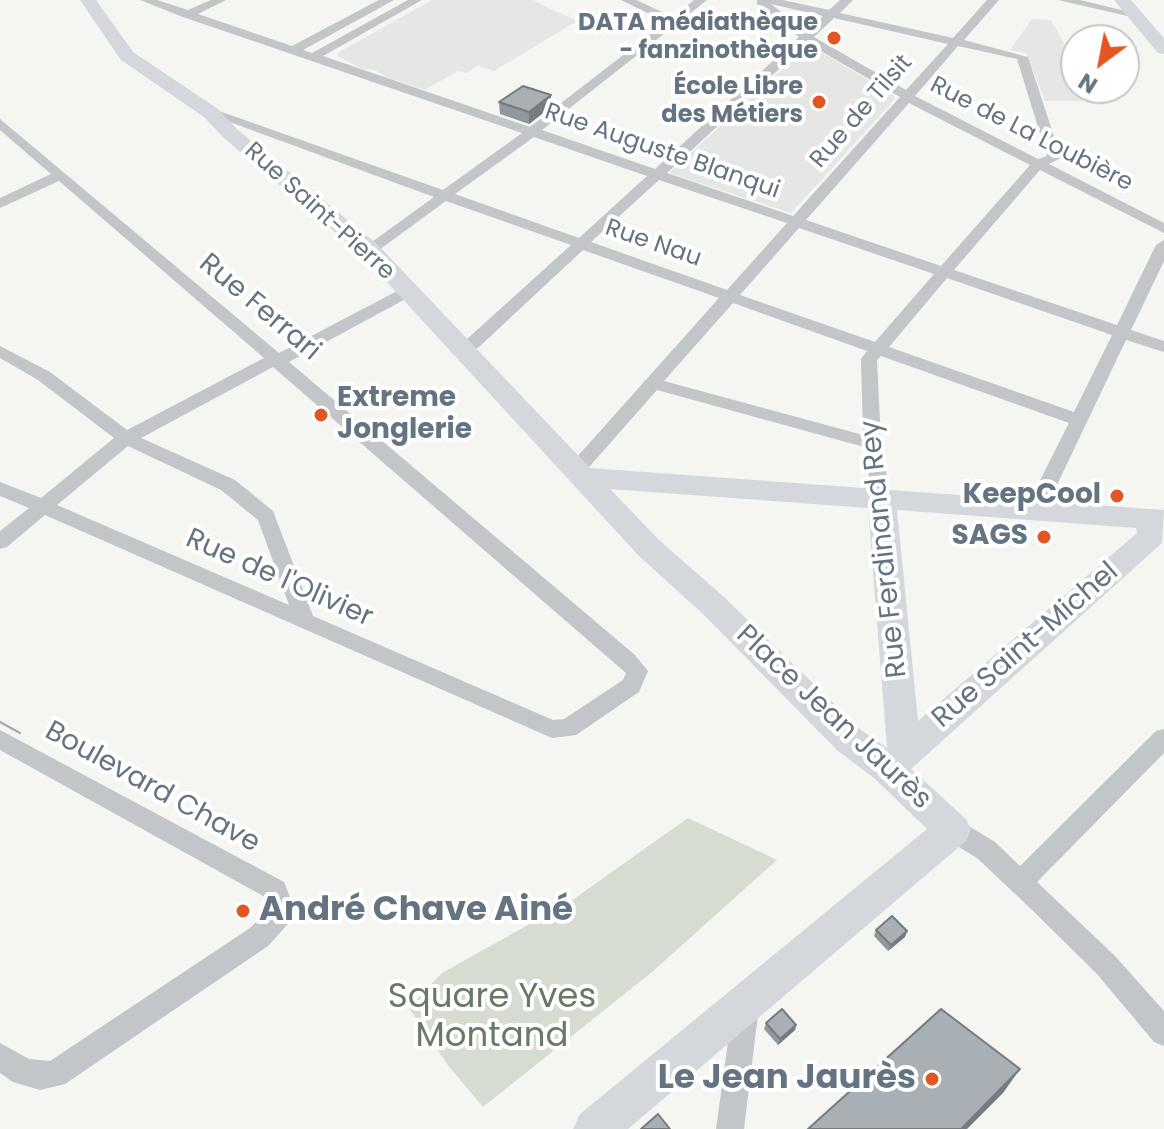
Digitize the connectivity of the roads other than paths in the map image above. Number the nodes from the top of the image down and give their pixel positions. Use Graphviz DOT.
graph roads {
  1 [pos="88,0"];
  2 [pos="146,0"];
  3 [pos="220,0"];
  4 [pos="388,0"];
  5 [pos="416,0"];
  6 [pos="627,0"];
  7 [pos="701,0"];
  8 [pos="758,0"];
  9 [pos="768,0"];
  10 [pos="847,0"];
  11 [pos="993,0"];
  12 [pos="1064,0"];
  13 [pos="1127,7"];
  14 [pos="187,15"];
  15 [pos="832,15"];
  16 [pos="673,21"];
  17 [pos="807,38"];
  18 [pos="955,42"];
  19 [pos="295,49"];
  20 [pos="1164,49"];
  21 [pos="315,56"];
  22 [pos="908,97"];
  23 [pos="211,113"];
  24 [pos="0,123"];
  25 [pos="531,132"];
  26 [pos="1039,163"];
  27 [pos="59,175"];
  28 [pos="656,175"];
  29 [pos="445,197"];
  30 [pos="0,204"];
  31 [pos="797,223"];
  32 [pos="1164,229"];
  33 [pos="579,244"];
  34 [pos="1164,245"];
  35 [pos="370,250"];
  36 [pos="944,273"];
  37 [pos="407,292"];
  38 [pos="729,296"];
  39 [pos="1121,333"];
  40 [pos="1164,347"];
  41 [pos="461,349"];
  42 [pos="878,349"];
  43 [pos="0,351"];
  44 [pos="277,359"];
  45 [pos="655,384"];
  46 [pos="1079,420"];
  47 [pos="126,438"];
  48 [pos="872,443"];
  49 [pos="579,474"];
  50 [pos="0,488"];
  51 [pos="882,499"];
  52 [pos="43,505"];
  53 [pos="1035,510"];
  54 [pos="1156,520"];
  55 [pos="0,542"];
  56 [pos="713,605"];
  57 [pos="304,619"];
  58 [pos="536,722"];
  59 [pos="1164,738"];
  60 [pos="0,739"];
  61 [pos="896,760"];
  62 [pos="953,830"];
  63 [pos="1027,889"];
  64 [pos="747,1002"];
  65 [pos="1164,1032"];
  66 [pos="2,1058"];
  67 [pos="595,1129"];
  68 [pos="730,1129"];
  1 -- 23 [label="street, Rue Saint-Pierre"];
  2 -- 14 [label="street, Rue Auguste Blanqui"];
  3 -- 14 [label="street"];
  4 -- 19 [label="street"];
  5 -- 21 [label="street"];
  6 -- 16 [label="street"];
  7 -- 16 [label="street"];
  8 -- 17 [label="street, Rue de La Loubière"];
  9 -- 15 [label="street"];
  10 -- 15 [label="street"];
  11 -- 18 [label="street, Rue de Tilsit"];
  12 -- 13 [label="street"];
  13 -- 20 [label="street"];
  14 -- 19 [label="street, Rue Auguste Blanqui"];
  15 -- 17 [label="street"];
  15 -- 18 [label="street"];
  16 -- 25 [label="street"];
  17 -- 22 [label="street, Rue de La Loubière"];
  17 -- 28 [label="street"];
  18 -- 22 [label="street, Rue de Tilsit"];
  18 -- 26 [label="street"];
  19 -- 21 [label="street, Rue Auguste Blanqui"];
  21 -- 25 [label="street, Rue Auguste Blanqui"];
  22 -- 26 [label="street, Rue de La Loubière"];
  22 -- 31 [label="street, Rue de Tilsit"];
  23 -- 29 [label="street, Rue Nau"];
  23 -- 35 [label="street, Rue Saint-Pierre"];
  24 -- 27 [label="street, Rue Ferrari"];
  25 -- 28 [label="street, Rue Auguste Blanqui"];
  25 -- 29 [label="street"];
  26 -- 32 [label="street, Rue de La Loubière"];
  26 -- 36 [label="street"];
  27 -- 30 [label="street"];
  27 -- 44 [label="street, Rue Ferrari"];
  28 -- 31 [label="street, Rue Auguste Blanqui"];
  28 -- 33 [label="street"];
  29 -- 33 [label="street, Rue Nau"];
  29 -- 35 [label="street"];
  31 -- 36 [label="street, Rue Auguste Blanqui"];
  31 -- 38 [label="street, Rue de Tilsit"];
  33 -- 38 [label="street, Rue Nau"];
  33 -- 41 [label="street"];
  34 -- 39 [label="street"];
  35 -- 37 [label="street, Rue Saint-Pierre"];
  36 -- 39 [label="street, Rue Auguste Blanqui"];
  36 -- 42 [label="street"];
  37 -- 41 [label="street, Rue Saint-Pierre"];
  37 -- 44 [label="street"];
  38 -- 42 [label="street, Rue Nau"];
  38 -- 45 [label="street, Rue de Tilsit"];
  39 -- 40 [label="street, Rue Auguste Blanqui"];
  39 -- 46 [label="street"];
  41 -- 49 [label="street, Rue Saint-Pierre"];
  42 -- 46 [label="street, Rue Nau"];
  42 -- 48 [label="street, Rue Ferdinand Rey"];
  43 -- 47 [label="street"];
  44 -- 47 [label="street"];
  44 -- 58 [label="street, Rue Ferrari"];
  45 -- 48 [label="street"];
  45 -- 49 [label="street, Rue de Tilsit"];
  46 -- 53 [label="street"];
  47 -- 52 [label="street"];
  47 -- 57 [label="street"];
  48 -- 51 [label="street, Rue Ferdinand Rey"];
  49 -- 51 [label="street"];
  49 -- 56 [label="street, Rue Saint-Pierre"];
  50 -- 52 [label="street, Rue de l'Olivier"];
  51 -- 53 [label="street"];
  51 -- 61 [label="street, Rue Ferdinand Rey"];
  52 -- 55 [label="street"];
  52 -- 57 [label="street, Rue de l'Olivier"];
  53 -- 54 [label="street"];
  54 -- 61 [label="street, Rue Saint-Michel"];
  56 -- 61 [label="street, Place Jean Jaurès"];
  57 -- 58 [label="street, Rue de l'Olivier"];
  59 -- 63 [label="street"];
  60 -- 66 [label="street, Boulevard Chave"];
  61 -- 62 [label="street, Place Jean Jaurès"];
  62 -- 63 [label="street, Place Jean Jaurès"];
  62 -- 64 [label="street, Place Jean Jaurès"];
  63 -- 65 [label="street, Place Jean Jaurès"];
  64 -- 67 [label="street, Place Jean Jaurès"];
  64 -- 68 [label="street"];
}
